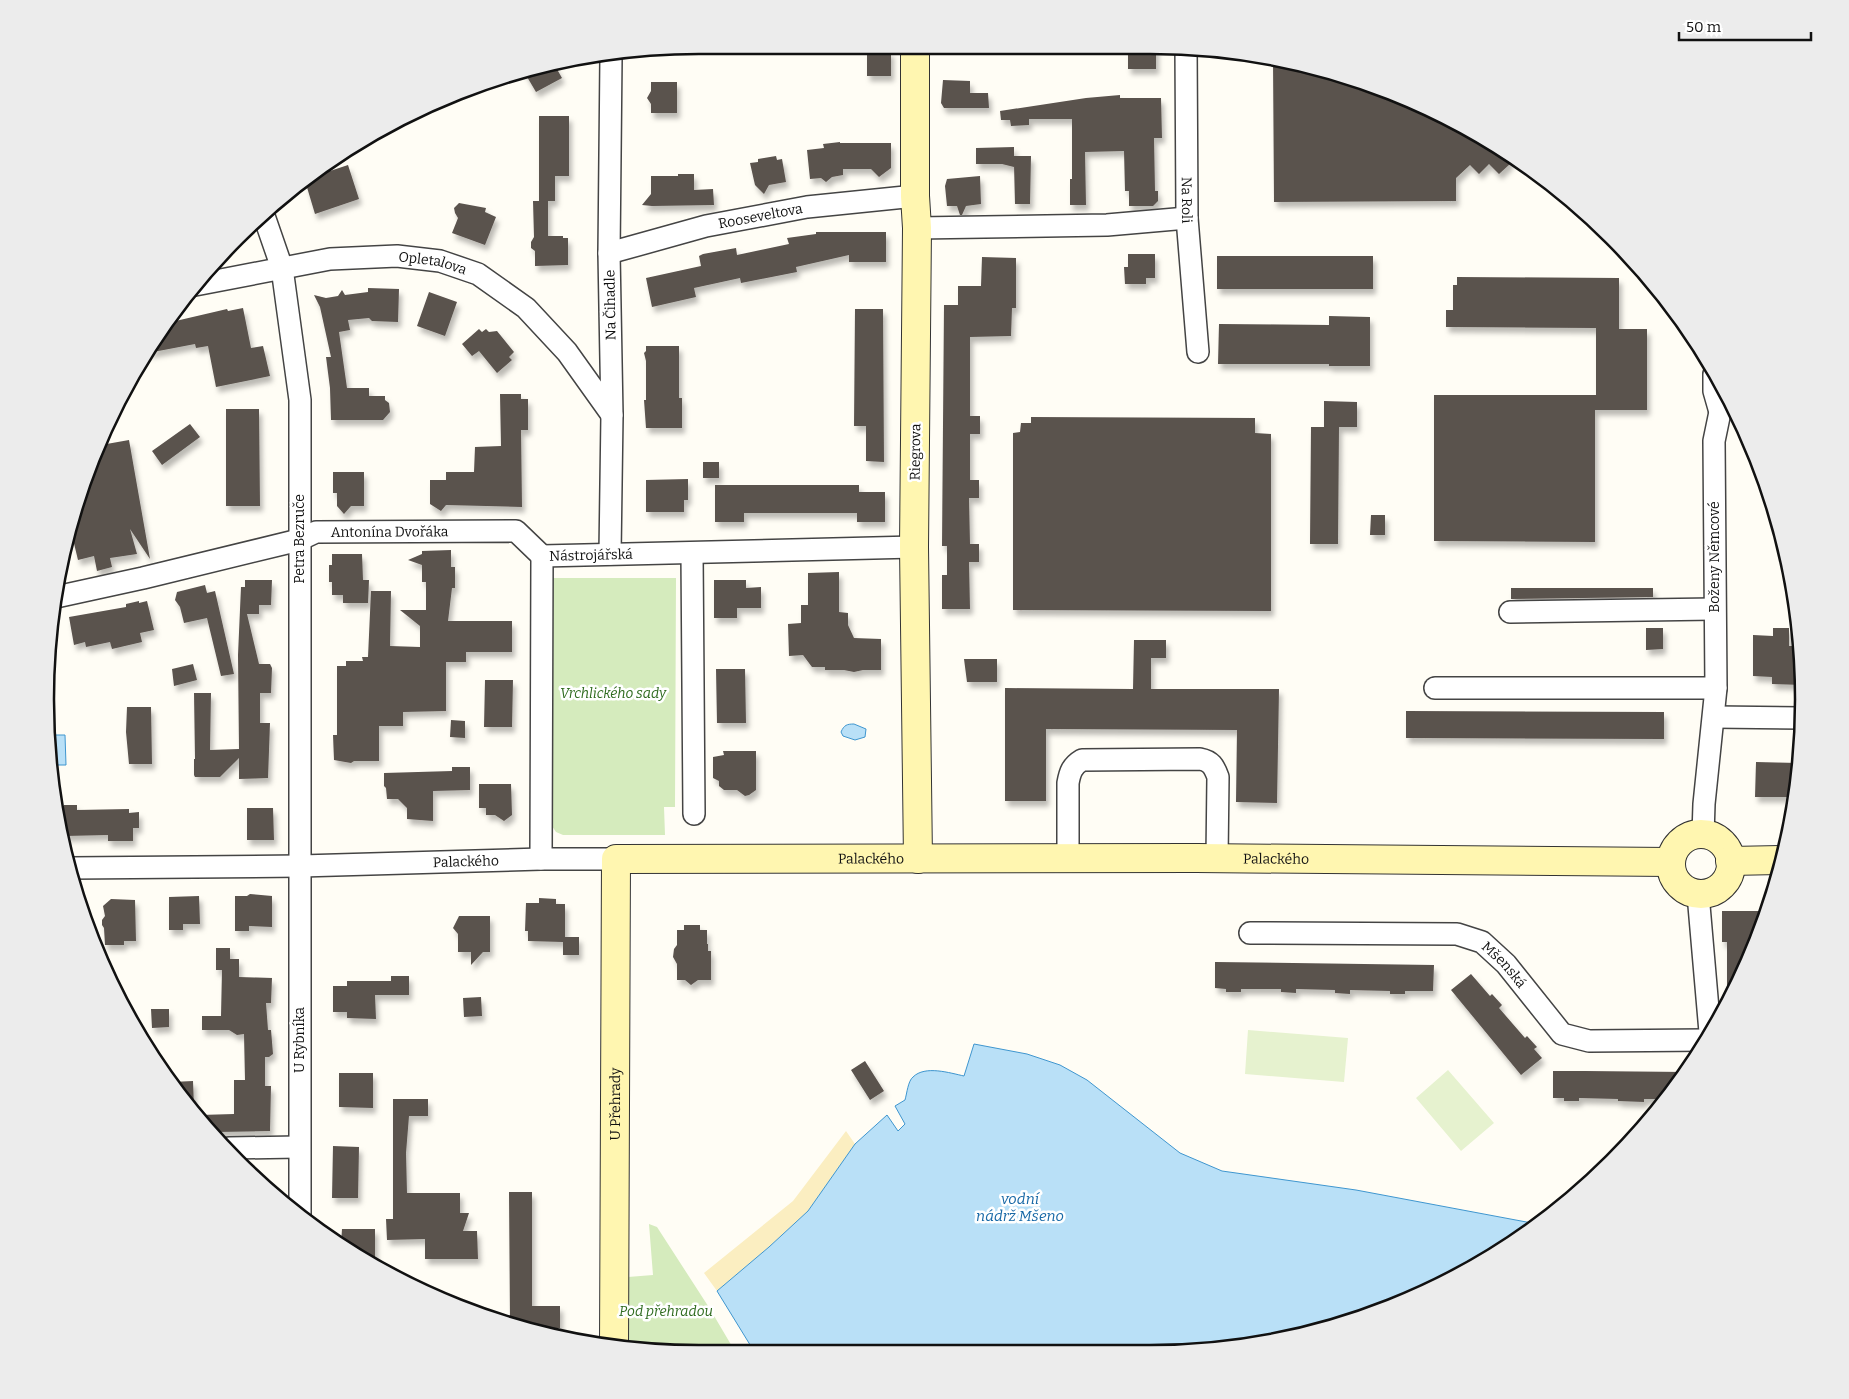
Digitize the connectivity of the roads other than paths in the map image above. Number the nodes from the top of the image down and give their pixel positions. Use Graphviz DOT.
graph roads {
  1 [pos="915,54"];
  2 [pos="1186,55"];
  3 [pos="611,60"];
  4 [pos="915,196"];
  5 [pos="1187,218"];
  6 [pos="266,222"];
  7 [pos="917,228"];
  8 [pos="609,253"];
  9 [pos="282,268"];
  10 [pos="207,283"];
  11 [pos="1198,352"];
  12 [pos="1714,386"];
  13 [pos="1725,408"];
  14 [pos="612,415"];
  15 [pos="299,540"];
  16 [pos="914,547"];
  17 [pos="692,553"];
  18 [pos="610,554"];
  19 [pos="542,556"];
  20 [pos="62,596"];
  21 [pos="1714,609"];
  22 [pos="1510,612"];
  23 [pos="1436,688"];
  24 [pos="1716,688"];
  25 [pos="1714,717"];
  26 [pos="1795,718"];
  27 [pos="694,814"];
  28 [pos="1703,835"];
  29 [pos="1217,858"];
  30 [pos="541,859"];
  31 [pos="616,859"];
  32 [pos="918,859"];
  33 [pos="1068,859"];
  34 [pos="1775,860"];
  35 [pos="1730,861"];
  36 [pos="1671,862"];
  37 [pos="301,866"];
  38 [pos="76,868"];
  39 [pos="1698,894"];
  40 [pos="1250,933"];
  41 [pos="1709,1022"];
  42 [pos="1697,1040"];
  43 [pos="299,1147"];
  44 [pos="235,1148"];
  45 [pos="300,1207"];
  46 [pos="614,1340"];
  1 -- 4 [label="street, Riegrova"];
  2 -- 5 [label="street, Na Roli"];
  3 -- 8 [label="street, Na Čihadle"];
  4 -- 7 [label="street, Riegrova"];
  4 -- 8 [label="street, Rooseveltova"];
  5 -- 7 [label="street"];
  5 -- 11 [label="street, Na Roli"];
  6 -- 9 [label="street, Petra Bezruče"];
  7 -- 16 [label="street, Riegrova"];
  8 -- 14 [label="street, Na Čihadle"];
  9 -- 10 [label="street, Opletalova"];
  9 -- 14 [label="street, Opletalova"];
  9 -- 15 [label="street, Petra Bezruče"];
  12 -- 13 [label="street"];
  13 -- 21 [label="street, Boženy Němcové"];
  14 -- 18 [label="street, Na Čihadle"];
  15 -- 19 [label="street, Antonína Dvořáka"];
  15 -- 20 [label="street, Antonína Dvořáka"];
  15 -- 37 [label="street, Petra Bezruče"];
  16 -- 17 [label="street, Nástrojářská"];
  16 -- 32 [label="street, Riegrova"];
  17 -- 18 [label="street, Nástrojářská"];
  17 -- 27 [label="street"];
  18 -- 19 [label="street, Nástrojářská"];
  19 -- 30 [label="street, Nástrojářská"];
  21 -- 22 [label="street"];
  21 -- 24 [label="street, Boženy Němcové"];
  23 -- 24 [label="street"];
  24 -- 25 [label="street, Boženy Němcové"];
  25 -- 26 [label="street"];
  25 -- 28 [label="street, Boženy Němcové"];
  28 -- 35 [label="street"];
  28 -- 36 [label="street"];
  29 -- 33 [label="street, Palackého"];
  29 -- 33 [label="street"];
  29 -- 36 [label="street, Palackého"];
  30 -- 31 [label="street, Palackého"];
  30 -- 37 [label="street, Palackého"];
  31 -- 32 [label="street, Palackého"];
  31 -- 46 [label="street, U Přehrady"];
  32 -- 33 [label="street, Palackého"];
  34 -- 35 [label="street"];
  35 -- 39 [label="street"];
  36 -- 39 [label="street"];
  37 -- 38 [label="street, Palackého"];
  37 -- 43 [label="street, U Rybníka"];
  39 -- 41 [label="street"];
  40 -- 42 [label="street, Mšenská"];
  43 -- 44 [label="street"];
  43 -- 45 [label="street, U Rybníka"];
}
